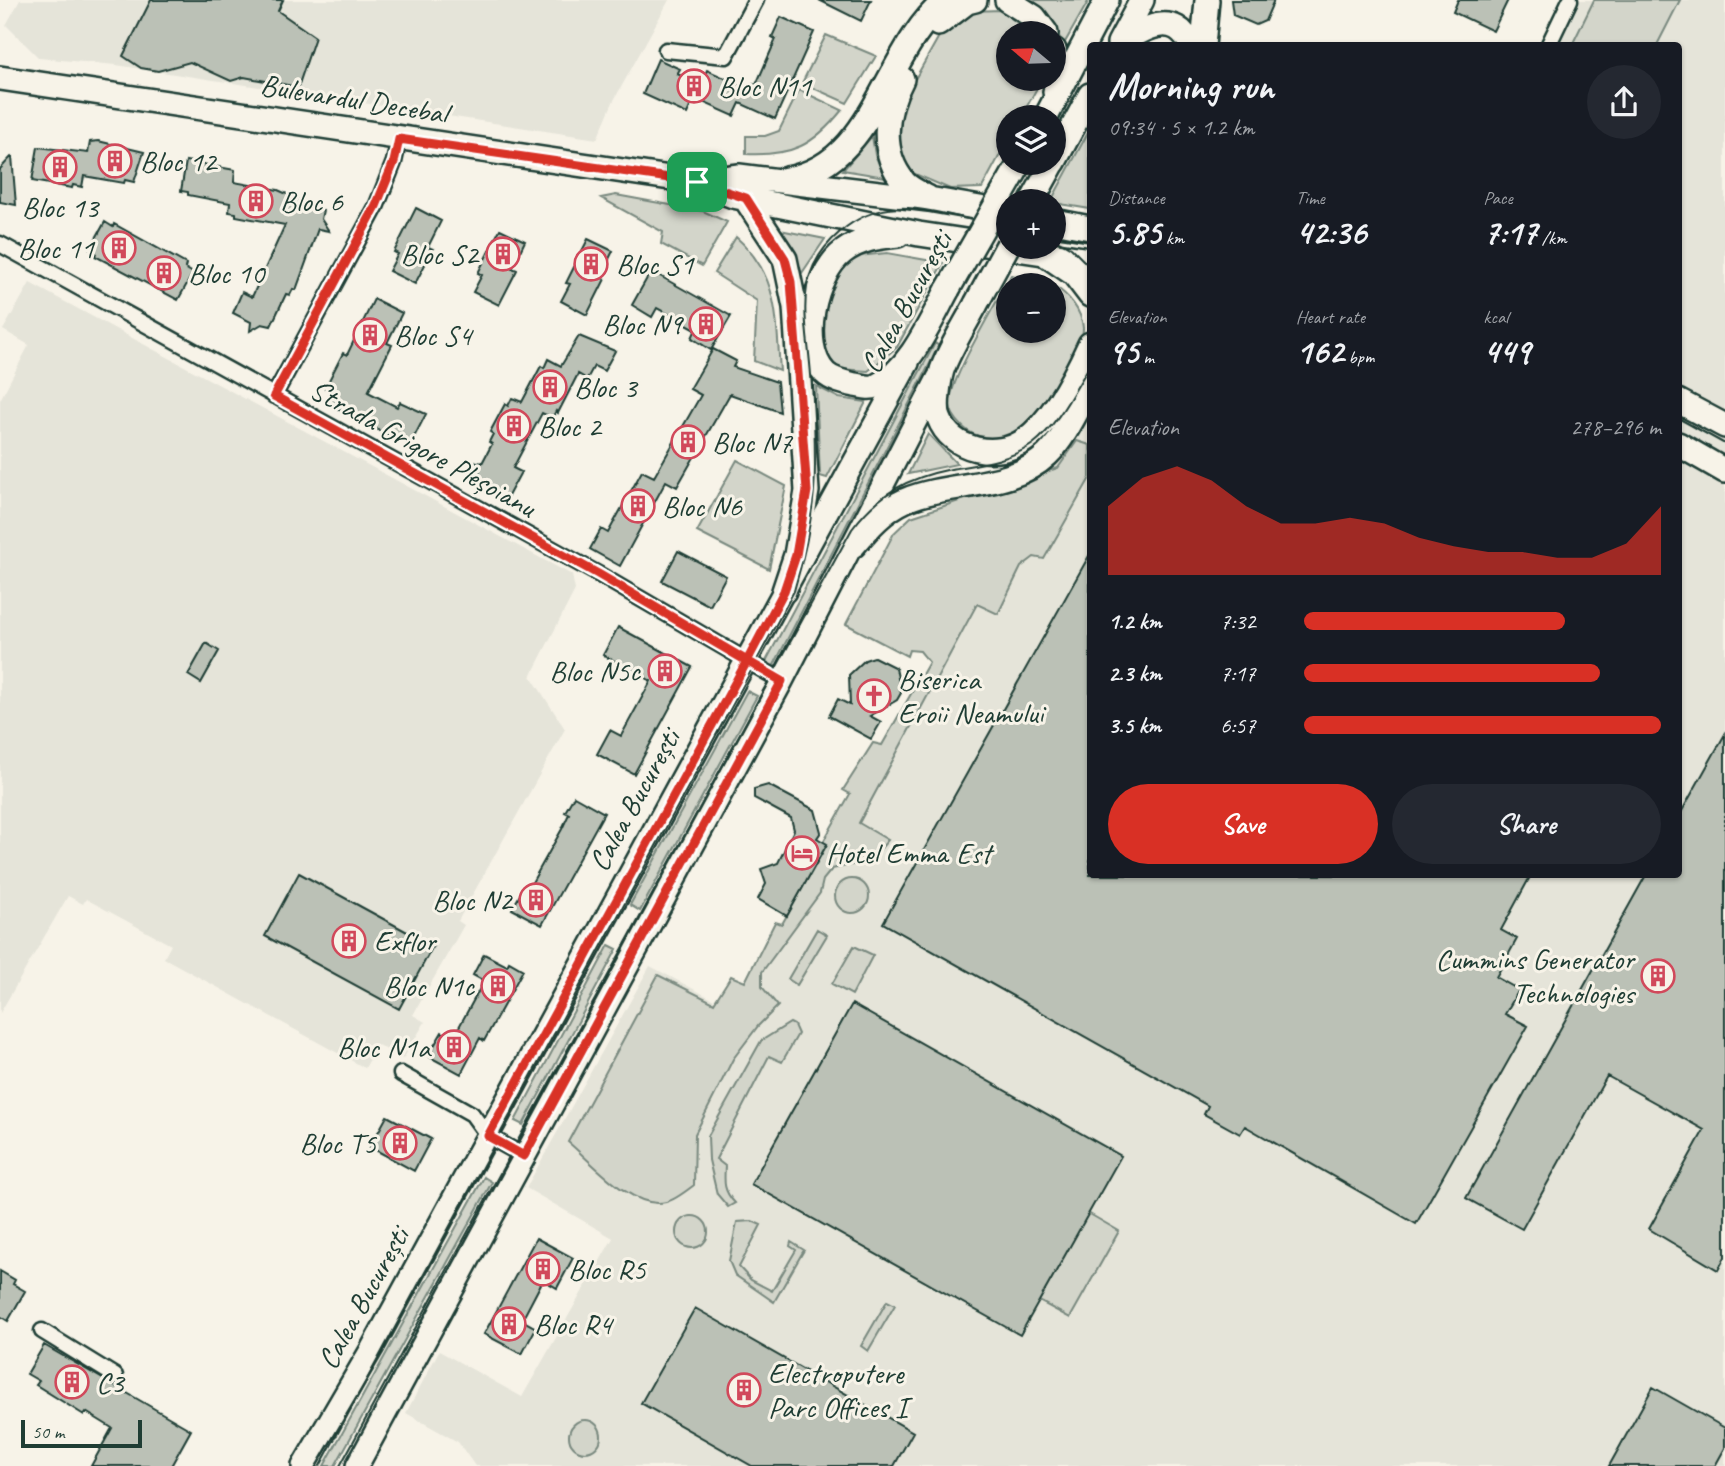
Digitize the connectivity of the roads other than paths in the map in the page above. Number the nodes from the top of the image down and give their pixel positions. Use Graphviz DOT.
graph roads {
  1 [pos="756,0"];
  2 [pos="946,0"];
  3 [pos="975,0"];
  4 [pos="1007,0"];
  5 [pos="1107,0"];
  6 [pos="1142,0"];
  7 [pos="1208,0"];
  8 [pos="1570,0"];
  9 [pos="1037,21"];
  10 [pos="1121,42"];
  11 [pos="1124,42"];
  12 [pos="1189,42"];
  13 [pos="1203,42"];
  14 [pos="1550,42"];
  15 [pos="666,50"];
  16 [pos="0,78"];
  17 [pos="1087,101"];
  18 [pos="1053,105"];
  19 [pos="399,139"];
  20 [pos="1066,140"];
  21 [pos="1013,175"];
  22 [pos="775,181"];
  23 [pos="697,182"];
  24 [pos="746,198"];
  25 [pos="929,199"];
  26 [pos="996,211"];
  27 [pos="1066,223"];
  28 [pos="1087,227"];
  29 [pos="919,234"];
  30 [pos="0,244"];
  31 [pos="996,247"];
  32 [pos="1066,257"];
  33 [pos="1000,259"];
  34 [pos="1050,259"];
  35 [pos="1087,260"];
  36 [pos="1087,291"];
  37 [pos="1087,349"];
  38 [pos="912,355"];
  39 [pos="942,371"];
  40 [pos="1087,392"];
  41 [pos="274,396"];
  42 [pos="1682,403"];
  43 [pos="1725,426"];
  44 [pos="1682,446"];
  45 [pos="1725,471"];
  46 [pos="854,545"];
  47 [pos="784,591"];
  48 [pos="747,661"];
  49 [pos="782,681"];
  50 [pos="401,1074"];
  51 [pos="488,1136"];
  52 [pos="524,1156"];
  53 [pos="42,1331"];
  54 [pos="115,1376"];
  55 [pos="303,1466"];
  56 [pos="357,1466"];
  1 -- 15 [label="street"];
  2 -- 22 [label="main road"];
  3 -- 25 [label="main road"];
  4 -- 9 [label="main road"];
  5 -- 18 [label="main road"];
  6 -- 10 [label="main road"];
  7 -- 13 [label="main road"];
  8 -- 14 [label="street"];
  11 -- 12 [label="main road"];
  16 -- 19 [label="main road, Bulevardul Decebal"];
  17 -- 20 [label="main road"];
  19 -- 23 [label="main road, Bulevardul Decebal"];
  19 -- 41 [label="street"];
  21 -- 38 [label="main road, Calea București, bridge"];
  22 -- 23 [label="main road, Bulevardul Decebal"];
  22 -- 25 [label="main road, Bulevardul Decebal"];
  23 -- 24 [label="main road, Bulevardul Decebal"];
  24 -- 29 [label="main road, Bulevardul Decebal"];
  24 -- 47 [label="main road"];
  25 -- 26 [label="main road, Bulevardul Decebal"];
  27 -- 28 [label="main road"];
  29 -- 31 [label="main road, Bulevardul Decebal"];
  29 -- 38 [label="main road"];
  30 -- 41 [label="street, Strada Grigore Pleșoianu"];
  32 -- 35 [label="main road, Bulevardul Decebal"];
  33 -- 39 [label="main road, Calea București, bridge"];
  34 -- 36 [label="main road"];
  37 -- 39 [label="main road"];
  38 -- 47 [label="main road, Calea București"];
  39 -- 46 [label="main road, Calea București"];
  40 -- 46 [label="main road"];
  41 -- 48 [label="street, Strada Grigore Pleșoianu"];
  42 -- 43 [label="main road"];
  44 -- 45 [label="main road"];
  46 -- 49 [label="main road, Calea București"];
  47 -- 48 [label="main road, Calea București"];
  48 -- 49 [label="street, Strada Grigore Pleșoianu"];
  48 -- 51 [label="main road, Calea București"];
  49 -- 52 [label="main road, Calea București"];
  50 -- 51 [label="street"];
  51 -- 52 [label="street"];
  51 -- 55 [label="main road, Calea București"];
  52 -- 56 [label="main road, Calea București"];
  53 -- 54 [label="street"];
}
